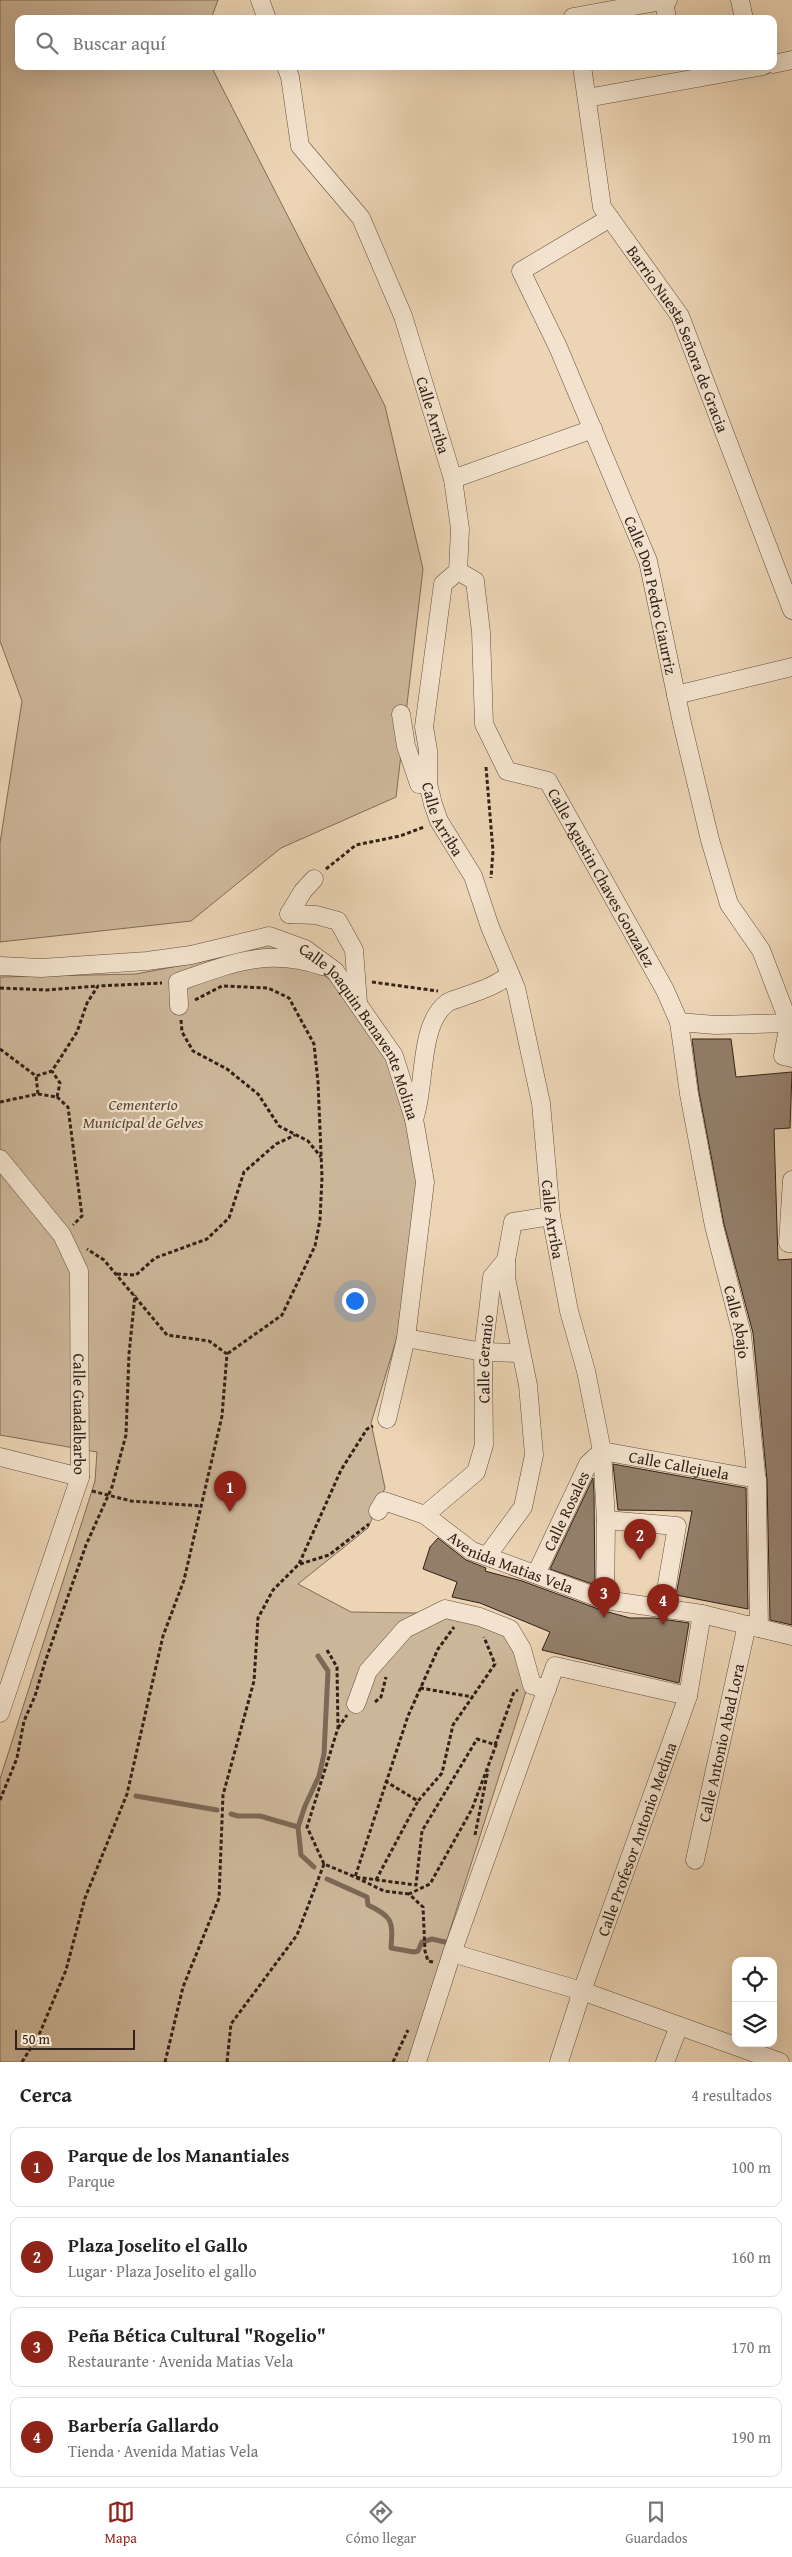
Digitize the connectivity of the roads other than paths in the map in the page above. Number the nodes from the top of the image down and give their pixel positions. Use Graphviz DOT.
graph roads {
  1 [pos="260,0"];
  2 [pos="665,0"];
  3 [pos="740,0"];
  4 [pos="572,12"];
  5 [pos="266,15"];
  6 [pos="667,15"];
  7 [pos="743,15"];
  8 [pos="792,60"];
  9 [pos="777,63"];
  10 [pos="288,70"];
  11 [pos="583,70"];
  12 [pos="722,70"];
  13 [pos="677,74"];
  14 [pos="587,98"];
  15 [pos="610,218"];
  16 [pos="593,429"];
  17 [pos="454,479"];
  18 [pos="458,571"];
  19 [pos="792,610"];
  20 [pos="792,668"];
  21 [pos="676,696"];
  22 [pos="401,714"];
  23 [pos="428,784"];
  24 [pos="314,879"];
  25 [pos="0,966"];
  26 [pos="334,971"];
  27 [pos="510,974"];
  28 [pos="358,1003"];
  29 [pos="179,1006"];
  30 [pos="679,1022"];
  31 [pos="791,1023"];
  32 [pos="792,1058"];
  33 [pos="414,1119"];
  34 [pos="0,1159"];
  35 [pos="792,1180"];
  36 [pos="551,1216"];
  37 [pos="792,1243"];
  38 [pos="506,1260"];
  39 [pos="406,1338"];
  40 [pos="483,1352"];
  41 [pos="520,1353"];
  42 [pos="387,1419"];
  43 [pos="602,1451"];
  44 [pos="0,1457"];
  45 [pos="757,1479"];
  46 [pos="78,1482"];
  47 [pos="381,1506"];
  48 [pos="425,1515"];
  49 [pos="606,1520"];
  50 [pos="487,1556"];
  51 [pos="536,1574"];
  52 [pos="605,1600"];
  53 [pos="663,1608"];
  54 [pos="702,1614"];
  55 [pos="753,1627"];
  56 [pos="792,1636"];
  57 [pos="539,1687"];
  58 [pos="688,1696"];
  59 [pos="356,1704"];
  60 [pos="0,1713"];
  61 [pos="695,1860"];
  62 [pos="449,1960"];
  63 [pos="582,1991"];
  64 [pos="679,2026"];
  65 [pos="417,2062"];
  66 [pos="559,2062"];
  67 [pos="665,2062"];
  68 [pos="780,2062"];
  1 -- 5 [label="street"];
  2 -- 4 [label="street"];
  2 -- 6 [label="street"];
  3 -- 7 [label="street"];
  8 -- 9 [label="street"];
  10 -- 17 [label="street, Calle Arriba"];
  11 -- 14 [label="street, Barrio Nuesta Señora de Gracia"];
  12 -- 13 [label="street"];
  13 -- 14 [label="street"];
  14 -- 15 [label="street, Barrio Nuesta Señora de Gracia"];
  15 -- 16 [label="street, Calle Don Pedro Ciaurriz"];
  15 -- 19 [label="street, Barrio Nuesta Señora de Gracia"];
  16 -- 17 [label="street"];
  16 -- 21 [label="street, Calle Don Pedro Ciaurriz"];
  17 -- 18 [label="street, Calle Arriba"];
  18 -- 23 [label="street, Calle Arriba"];
  18 -- 30 [label="street, Calle Agustin Chaves Gonzalez"];
  20 -- 21 [label="street"];
  21 -- 31 [label="street, Calle Don Pedro Ciaurriz"];
  22 -- 23 [label="street"];
  23 -- 27 [label="street, Calle Arriba"];
  24 -- 28 [label="street"];
  25 -- 26 [label="street, Calle Joaquin Benavente Molina"];
  26 -- 28 [label="street, Calle Joaquin Benavente Molina"];
  26 -- 29 [label="street"];
  27 -- 33 [label="street"];
  27 -- 36 [label="street, Calle Arriba"];
  28 -- 33 [label="street, Calle Joaquin Benavente Molina"];
  30 -- 31 [label="street"];
  30 -- 45 [label="street, Calle Abajo"];
  31 -- 32 [label="street"];
  33 -- 39 [label="street, Calle Joaquin Benavente Molina"];
  34 -- 46 [label="street, Calle Guadalbarbo"];
  35 -- 37 [label="street"];
  36 -- 38 [label="street, Calle Geranio"];
  36 -- 43 [label="street, Calle Arriba"];
  38 -- 40 [label="street, Calle Geranio"];
  38 -- 41 [label="street"];
  39 -- 40 [label="street"];
  39 -- 42 [label="street, Calle Joaquin Benavente Molina"];
  40 -- 41 [label="street"];
  40 -- 48 [label="street, Calle Geranio"];
  41 -- 50 [label="street"];
  43 -- 45 [label="street, Calle Callejuela"];
  43 -- 49 [label="street, Calle Arriba"];
  43 -- 51 [label="street, Calle Rosales"];
  44 -- 46 [label="street"];
  45 -- 55 [label="street, Calle Abajo"];
  46 -- 60 [label="street, Calle Guadalbarbo"];
  47 -- 48 [label="street, Avenida Matias Vela"];
  48 -- 50 [label="street, Avenida Matias Vela"];
  49 -- 52 [label="street, Calle Arriba"];
  49 -- 53 [label="street"];
  50 -- 51 [label="street, Avenida Matias Vela"];
  51 -- 52 [label="street, Avenida Matias Vela"];
  52 -- 53 [label="street, Avenida Matias Vela"];
  53 -- 54 [label="street, Avenida Matias Vela"];
  54 -- 55 [label="street, Avenida Matias Vela"];
  54 -- 58 [label="street, Calle Profesor Antonio Medina"];
  55 -- 56 [label="street, Avenida Matias Vela"];
  55 -- 61 [label="street, Calle Antonio Abad Lora"];
  57 -- 58 [label="street"];
  57 -- 59 [label="street"];
  57 -- 62 [label="street"];
  58 -- 63 [label="street, Calle Profesor Antonio Medina"];
  62 -- 63 [label="street"];
  62 -- 65 [label="street"];
  63 -- 64 [label="street"];
  63 -- 66 [label="street, Calle Profesor Antonio Medina"];
  64 -- 67 [label="street"];
  64 -- 68 [label="street"];
}
